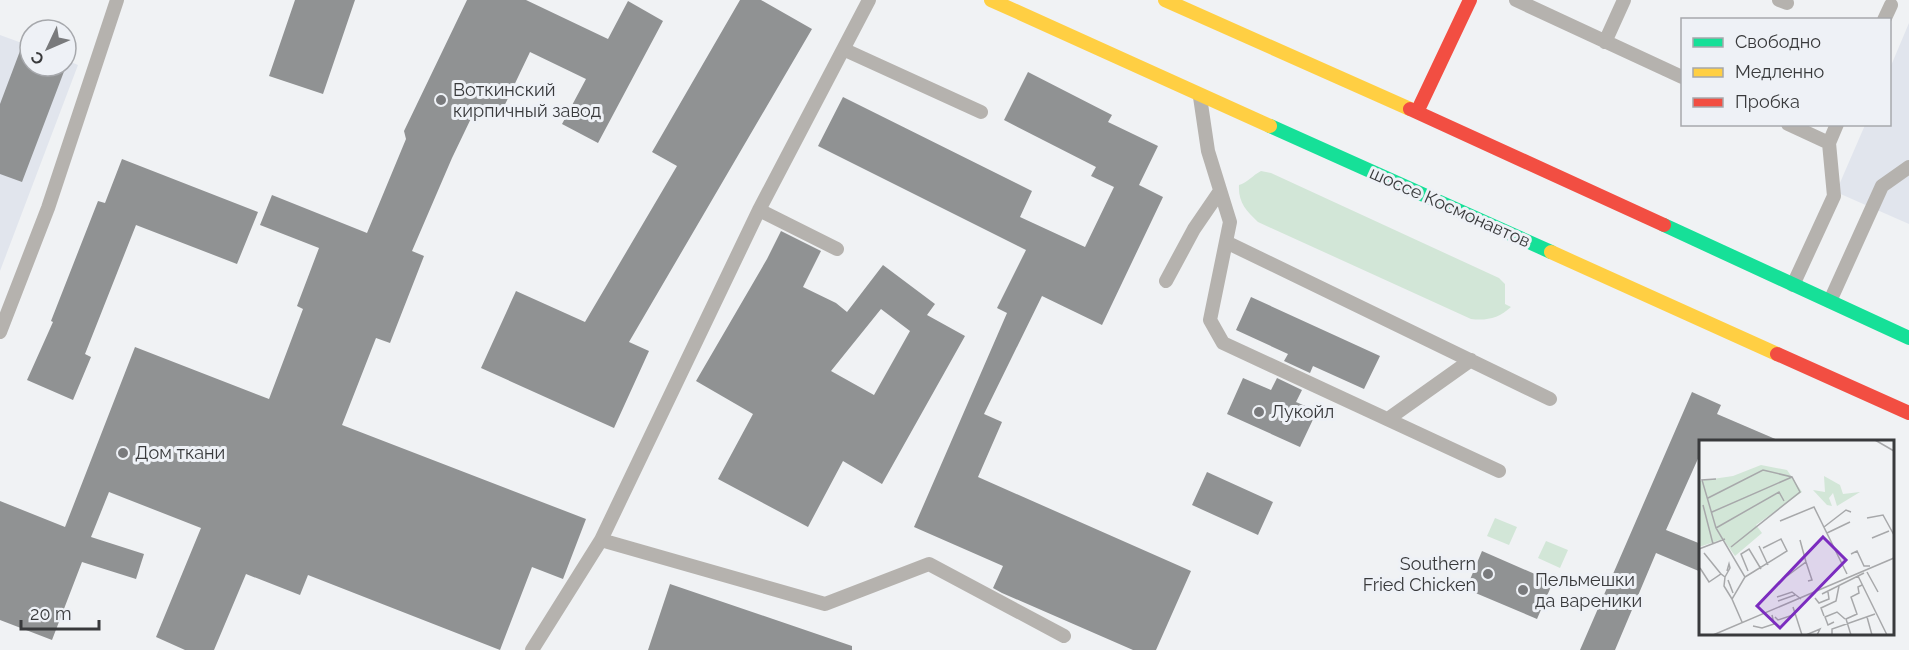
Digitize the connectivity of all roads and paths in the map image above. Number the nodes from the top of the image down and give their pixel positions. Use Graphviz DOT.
graph roads {
  1 [pos="117,0"];
  2 [pos="869,0"];
  3 [pos="991,0"];
  4 [pos="1166,0"];
  5 [pos="1470,0"];
  6 [pos="1516,0"];
  7 [pos="1624,0"];
  8 [pos="1891,5"];
  9 [pos="1885,18"];
  10 [pos="1605,42"];
  11 [pos="845,50"];
  12 [pos="1681,76"];
  13 [pos="1200,95"];
  14 [pos="981,112"];
  15 [pos="1417,112"];
  16 [pos="1792,126"];
  17 [pos="1836,126"];
  18 [pos="1828,143"];
  19 [pos="1909,167"];
  20 [pos="1220,191"];
  21 [pos="759,210"];
  22 [pos="1226,242"];
  23 [pos="837,249"];
  24 [pos="1166,281"];
  25 [pos="1793,285"];
  26 [pos="1830,302"];
  27 [pos="0,332"];
  28 [pos="1909,338"];
  29 [pos="1471,360"];
  30 [pos="1550,399"];
  31 [pos="1909,413"];
  32 [pos="1388,419"];
  33 [pos="1499,471"];
  34 [pos="601,540"];
  35 [pos="1064,636"];
  36 [pos="532,650"];
  1 -- 27 [label="lane"];
  2 -- 11 [label="lane"];
  3 -- 13 [label="main road, шоссе Космонавтов"];
  4 -- 15 [label="main road"];
  5 -- 15 [label="main road"];
  6 -- 10 [label="lane"];
  7 -- 10 [label="lane"];
  8 -- 9 [label="lane"];
  10 -- 12 [label="lane"];
  11 -- 14 [label="lane"];
  11 -- 21 [label="lane"];
  13 -- 20 [label="lane"];
  13 -- 31 [label="main road, шоссе Космонавтов"];
  15 -- 25 [label="main road"];
  16 -- 18 [label="lane"];
  17 -- 18 [label="lane"];
  18 -- 25 [label="lane"];
  19 -- 26 [label="lane"];
  20 -- 22 [label="lane"];
  20 -- 24 [label="lane"];
  21 -- 23 [label="lane"];
  21 -- 34 [label="lane"];
  22 -- 29 [label="lane"];
  22 -- 32 [label="lane"];
  25 -- 26 [label="main road"];
  26 -- 28 [label="main road"];
  29 -- 30 [label="lane"];
  29 -- 32 [label="lane"];
  32 -- 33 [label="lane"];
  34 -- 35 [label="lane"];
  34 -- 36 [label="lane"];
}
